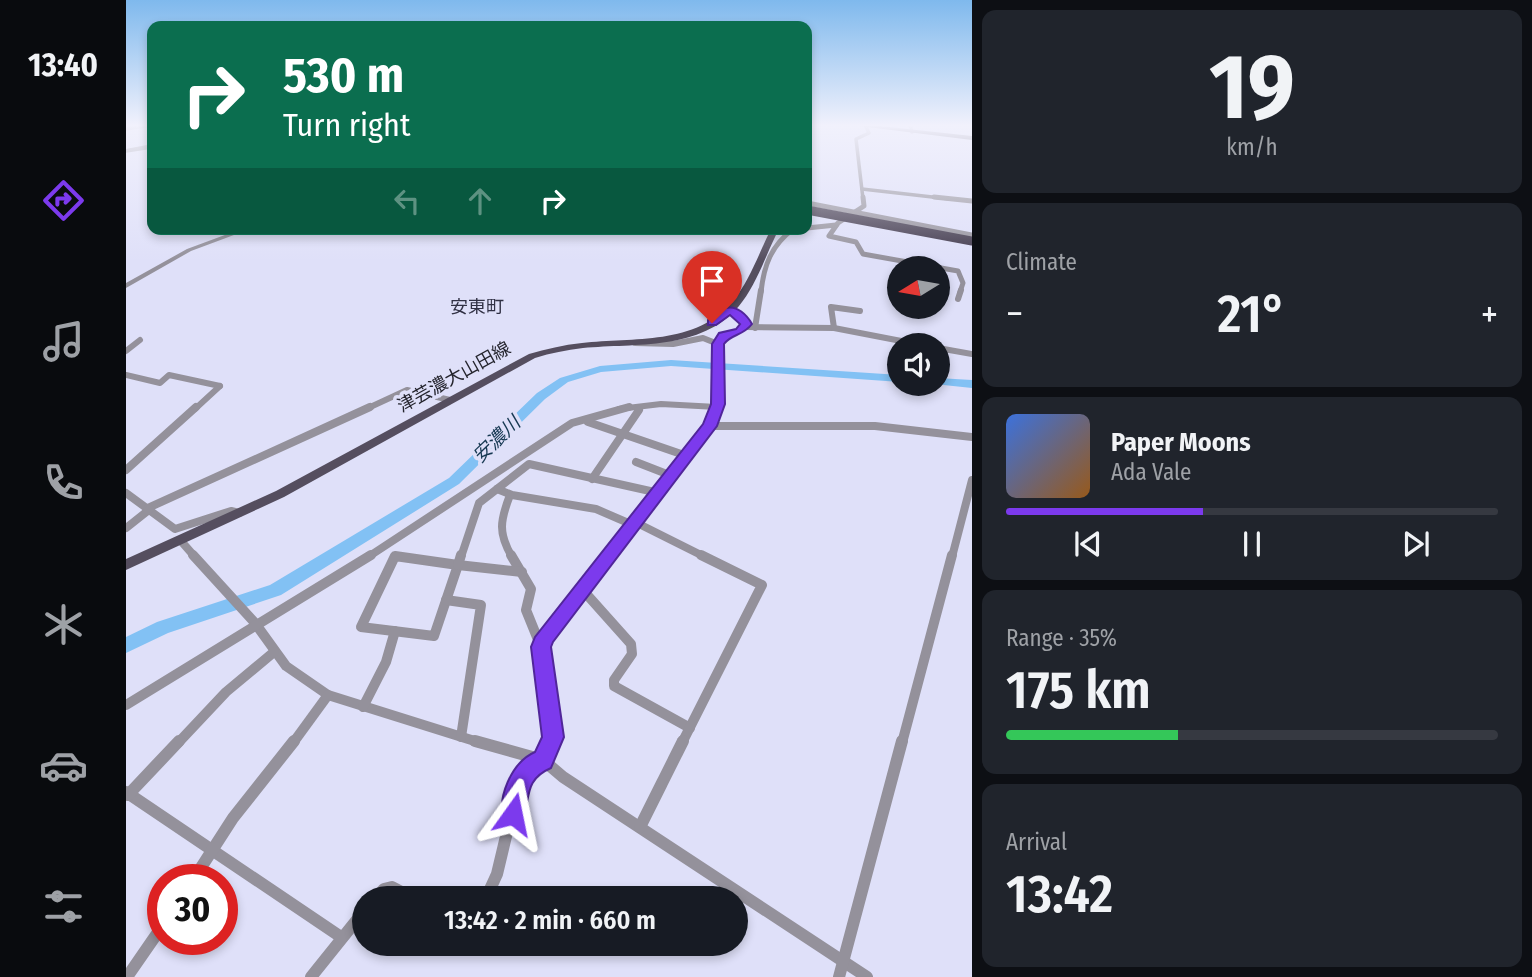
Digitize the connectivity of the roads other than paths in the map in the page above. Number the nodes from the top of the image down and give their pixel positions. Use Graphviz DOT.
graph roads {
  1 [pos="860,170"];
  2 [pos="862,190"];
  3 [pos="972,201"];
  4 [pos="812,207"];
  5 [pos="812,207"];
  6 [pos="812,207"];
  7 [pos="854,212"];
  8 [pos="836,225"];
  9 [pos="812,227"];
  10 [pos="230,235"];
  11 [pos="773,235"];
  12 [pos="786,235"];
  13 [pos="972,238"];
  14 [pos="759,268"];
  15 [pos="126,286"];
  16 [pos="958,299"];
  17 [pos="730,310"];
  18 [pos="860,311"];
  19 [pos="744,328"];
  20 [pos="755,328"];
  21 [pos="834,328"];
  22 [pos="887,338"];
  23 [pos="140,340"];
  24 [pos="634,343"];
  25 [pos="718,344"];
  26 [pos="950,350"];
  27 [pos="126,351"];
  28 [pos="972,354"];
  29 [pos="126,375"];
  30 [pos="450,400"];
  31 [pos="717,405"];
  32 [pos="639,410"];
  33 [pos="588,422"];
  34 [pos="709,426"];
  35 [pos="623,434"];
  36 [pos="972,437"];
  37 [pos="687,456"];
  38 [pos="636,462"];
  39 [pos="126,470"];
  40 [pos="672,476"];
  41 [pos="592,479"];
  42 [pos="972,480"];
  43 [pos="497,489"];
  44 [pos="126,493"];
  45 [pos="659,493"];
  46 [pos="510,495"];
  47 [pos="149,508"];
  48 [pos="240,514"];
  49 [pos="634,524"];
  50 [pos="126,528"];
  51 [pos="183,542"];
  52 [pos="458,564"];
  53 [pos="126,565"];
  54 [pos="522,572"];
  55 [pos="581,588"];
  56 [pos="446,600"];
  57 [pos="257,624"];
  58 [pos="395,631"];
  59 [pos="541,647"];
  60 [pos="274,652"];
  61 [pos="328,695"];
  62 [pos="126,705"];
  63 [pos="363,707"];
  64 [pos="690,728"];
  65 [pos="461,737"];
  66 [pos="543,760"];
  67 [pos="127,794"];
  68 [pos="640,827"];
  69 [pos="212,849"];
  70 [pos="203,864"];
  71 [pos="492,886"];
  72 [pos="352,925"];
  73 [pos="341,937"];
  74 [pos="147,948"];
  75 [pos="843,961"];
  76 [pos="127,977"];
  77 [pos="311,977"];
  78 [pos="839,977"];
  79 [pos="867,977"];
  1 -- 2 [label="street"];
  2 -- 3 [label="street"];
  2 -- 7 [label="street"];
  4 -- 7 [label="street"];
  5 -- 13 [label="highway, bridge"];
  6 -- 13 [label="highway, bridge"];
  7 -- 8 [label="street"];
  7 -- 13 [label="street"];
  8 -- 9 [label="street"];
  8 -- 16 [label="street"];
  10 -- 15 [label="street"];
  11 -- 14 [label="main road, 津芸濃大山田線"];
  12 -- 14 [label="street"];
  14 -- 17 [label="main road, 津芸濃大山田線"];
  14 -- 20 [label="street"];
  17 -- 19 [label="street"];
  17 -- 24 [label="main road, 津芸濃大山田線"];
  18 -- 21 [label="street"];
  19 -- 20 [label="street"];
  19 -- 25 [label="street"];
  20 -- 21 [label="street"];
  21 -- 22 [label="street"];
  23 -- 27 [label="street"];
  24 -- 25 [label="street"];
  24 -- 30 [label="main road, 津芸濃大山田線"];
  25 -- 31 [label="street"];
  26 -- 28 [label="street"];
  29 -- 39 [label="street"];
  30 -- 47 [label="street"];
  30 -- 48 [label="main road, 津芸濃大山田線"];
  31 -- 34 [label="street"];
  31 -- 57 [label="street"];
  32 -- 35 [label="street"];
  33 -- 35 [label="street"];
  34 -- 36 [label="street"];
  34 -- 37 [label="street"];
  35 -- 37 [label="street"];
  35 -- 41 [label="street"];
  37 -- 40 [label="street"];
  38 -- 40 [label="street"];
  40 -- 45 [label="street"];
  41 -- 43 [label="street"];
  41 -- 45 [label="street"];
  42 -- 75 [label="street"];
  43 -- 46 [label="street"];
  43 -- 52 [label="street"];
  44 -- 47 [label="street"];
  45 -- 49 [label="street"];
  46 -- 49 [label="street"];
  46 -- 54 [label="street"];
  47 -- 48 [label="street"];
  47 -- 50 [label="street"];
  48 -- 51 [label="main road, 津芸濃大山田線"];
  49 -- 55 [label="street"];
  49 -- 64 [label="street"];
  51 -- 53 [label="main road, 津芸濃大山田線"];
  51 -- 57 [label="street"];
  52 -- 54 [label="street"];
  52 -- 56 [label="street"];
  52 -- 58 [label="street"];
  54 -- 59 [label="street"];
  55 -- 59 [label="street"];
  55 -- 64 [label="street"];
  56 -- 58 [label="street"];
  56 -- 65 [label="street"];
  57 -- 60 [label="street"];
  57 -- 62 [label="street"];
  58 -- 63 [label="street"];
  59 -- 66 [label="street"];
  60 -- 61 [label="street"];
  60 -- 67 [label="street"];
  61 -- 63 [label="street"];
  61 -- 69 [label="street"];
  63 -- 65 [label="street"];
  64 -- 68 [label="street"];
  65 -- 66 [label="street"];
  66 -- 68 [label="street"];
  66 -- 71 [label="street"];
  67 -- 69 [label="street"];
  68 -- 75 [label="street"];
  69 -- 70 [label="street"];
  69 -- 73 [label="street"];
  72 -- 73 [label="street"];
  73 -- 77 [label="street"];
  74 -- 76 [label="street"];
  75 -- 78 [label="street"];
  75 -- 79 [label="street"];
}
